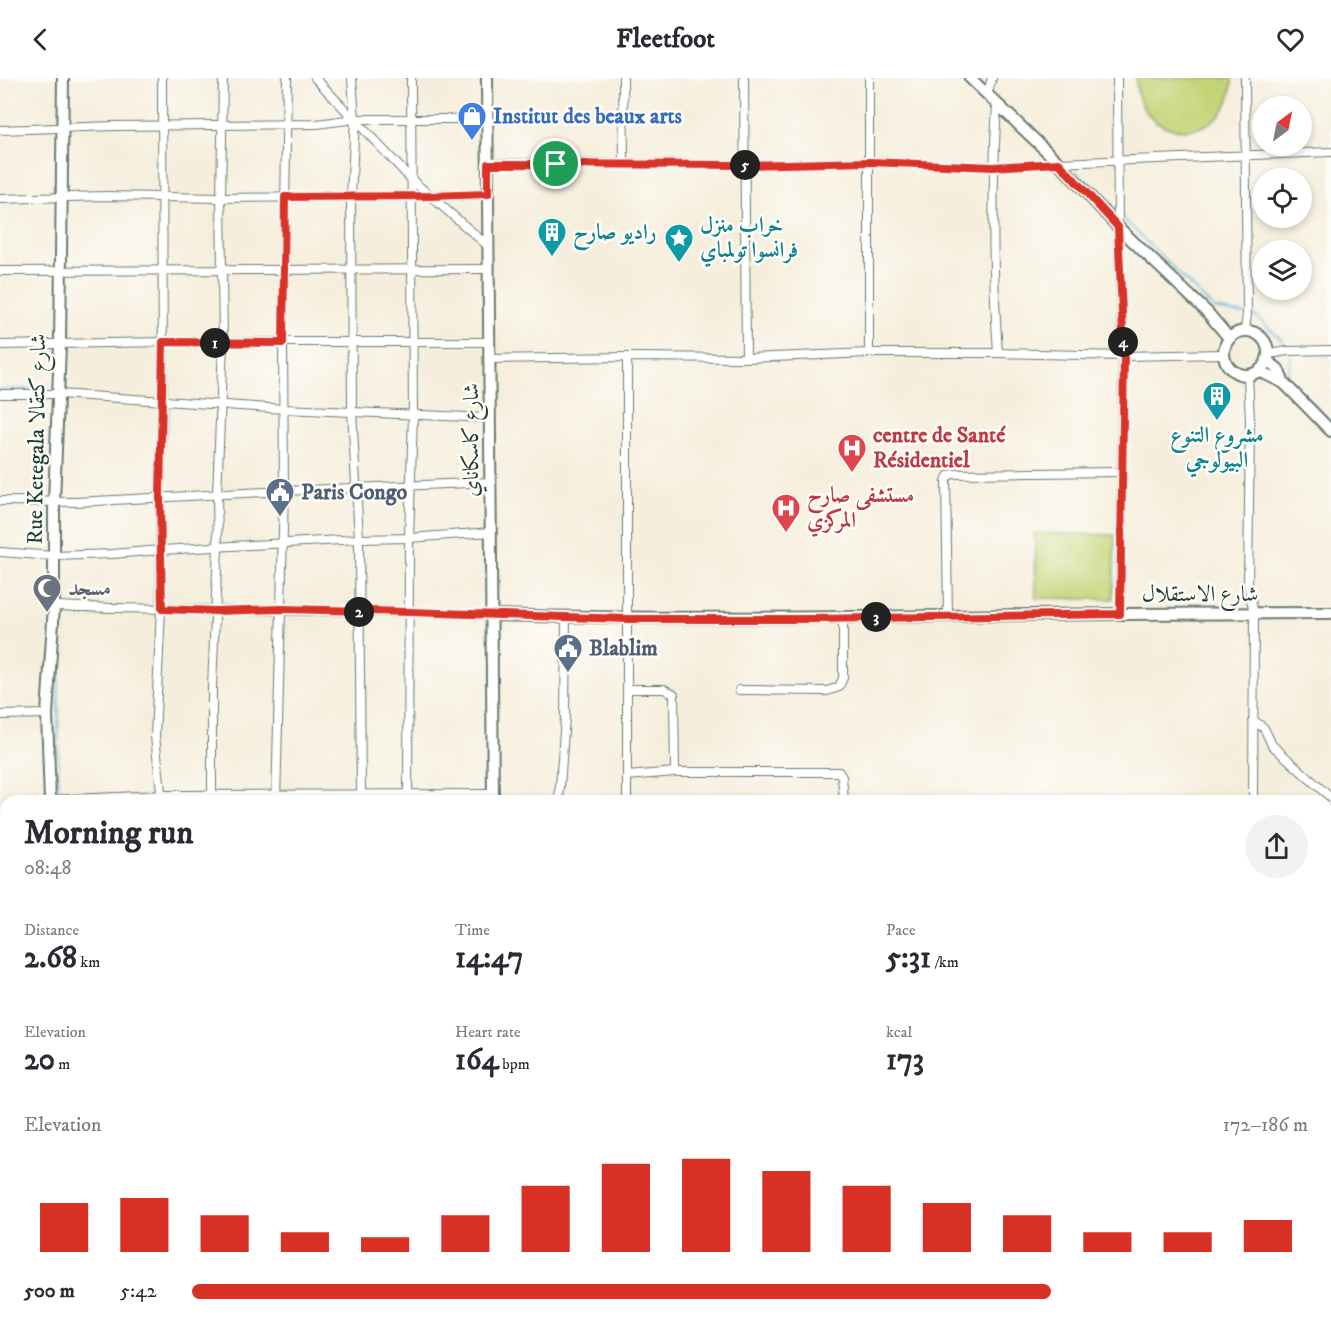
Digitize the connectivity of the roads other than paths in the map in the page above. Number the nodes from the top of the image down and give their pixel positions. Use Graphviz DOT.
graph roads {
  1 [pos="63,78"];
  2 [pos="162,78"];
  3 [pos="223,78"];
  4 [pos="287,78"];
  5 [pos="315,78"];
  6 [pos="352,78"];
  7 [pos="411,78"];
  8 [pos="487,78"];
  9 [pos="623,78"];
  10 [pos="744,78"];
  11 [pos="869,78"];
  12 [pos="970,78"];
  13 [pos="992,78"];
  14 [pos="1117,78"];
  15 [pos="1245,78"];
  16 [pos="987,95"];
  17 [pos="996,104"];
  18 [pos="355,119"];
  19 [pos="487,119"];
  20 [pos="412,120"];
  21 [pos="285,123"];
  22 [pos="222,125"];
  23 [pos="162,126"];
  24 [pos="62,127"];
  25 [pos="0,130"];
  26 [pos="1331,152"];
  27 [pos="1246,157"];
  28 [pos="1119,161"];
  29 [pos="870,162"];
  30 [pos="1059,163"];
  31 [pos="488,164"];
  32 [pos="624,164"];
  33 [pos="745,165"];
  34 [pos="993,167"];
  35 [pos="412,180"];
  36 [pos="488,194"];
  37 [pos="162,195"];
  38 [pos="413,196"];
  39 [pos="431,196"];
  40 [pos="61,197"];
  41 [pos="285,197"];
  42 [pos="351,197"];
  43 [pos="221,198"];
  44 [pos="0,199"];
  45 [pos="1118,227"];
  46 [pos="488,246"];
  47 [pos="489,269"];
  48 [pos="60,270"];
  49 [pos="164,270"];
  50 [pos="285,270"];
  51 [pos="352,270"];
  52 [pos="412,270"];
  53 [pos="0,271"];
  54 [pos="222,271"];
  55 [pos="1245,330"];
  56 [pos="1229,338"];
  57 [pos="163,342"];
  58 [pos="412,342"];
  59 [pos="490,342"];
  60 [pos="223,343"];
  61 [pos="283,343"];
  62 [pos="351,343"];
  63 [pos="0,345"];
  64 [pos="60,345"];
  65 [pos="1331,351"];
  66 [pos="868,353"];
  67 [pos="998,353"];
  68 [pos="1224,354"];
  69 [pos="1124,356"];
  70 [pos="627,357"];
  71 [pos="1268,357"];
  72 [pos="746,358"];
  73 [pos="490,359"];
  74 [pos="1259,372"];
  75 [pos="1248,375"];
  76 [pos="1284,383"];
  77 [pos="0,394"];
  78 [pos="58,394"];
  79 [pos="163,401"];
  80 [pos="221,405"];
  81 [pos="284,409"];
  82 [pos="352,411"];
  83 [pos="413,414"];
  84 [pos="490,418"];
  85 [pos="1331,431"];
  86 [pos="1122,472"];
  87 [pos="492,482"];
  88 [pos="410,484"];
  89 [pos="357,488"];
  90 [pos="284,490"];
  91 [pos="217,496"];
  92 [pos="160,498"];
  93 [pos="0,501"];
  94 [pos="54,502"];
  95 [pos="491,532"];
  96 [pos="359,538"];
  97 [pos="409,538"];
  98 [pos="282,544"];
  99 [pos="218,547"];
  100 [pos="161,550"];
  101 [pos="0,552"];
  102 [pos="54,556"];
  103 [pos="54,606"];
  104 [pos="162,609"];
  105 [pos="282,609"];
  106 [pos="216,611"];
  107 [pos="358,612"];
  108 [pos="409,612"];
  109 [pos="1120,614"];
  110 [pos="1254,614"];
  111 [pos="1331,614"];
  112 [pos="492,615"];
  113 [pos="948,616"];
  114 [pos="566,617"];
  115 [pos="843,618"];
  116 [pos="627,619"];
  117 [pos="627,689"];
  118 [pos="739,690"];
  119 [pos="47,714"];
  120 [pos="0,715"];
  121 [pos="1253,720"];
  122 [pos="675,772"];
  123 [pos="627,776"];
  124 [pos="50,795"];
  125 [pos="161,795"];
  126 [pos="212,795"];
  127 [pos="277,795"];
  128 [pos="361,795"];
  129 [pos="408,795"];
  130 [pos="494,795"];
  131 [pos="560,795"];
  132 [pos="627,795"];
  133 [pos="844,795"];
  134 [pos="1252,795"];
  135 [pos="1328,795"];
  1 -- 24 [label="street, Rue Ketegala شارع كتقالا"];
  2 -- 23 [label="street"];
  3 -- 22 [label="street"];
  4 -- 21 [label="street"];
  5 -- 18 [label="street"];
  6 -- 18 [label="street"];
  7 -- 20 [label="street"];
  8 -- 19 [label="street, شارع كاسكاناي"];
  9 -- 32 [label="street"];
  10 -- 33 [label="street"];
  11 -- 29 [label="street"];
  12 -- 16 [label="street"];
  13 -- 16 [label="street"];
  14 -- 28 [label="street"];
  15 -- 27 [label="street"];
  16 -- 17 [label="street"];
  17 -- 30 [label="street"];
  17 -- 34 [label="street"];
  18 -- 20 [label="street"];
  18 -- 21 [label="street"];
  18 -- 35 [label="street"];
  18 -- 42 [label="street"];
  19 -- 20 [label="street"];
  19 -- 31 [label="street, شارع كاسكاناي"];
  20 -- 35 [label="street"];
  21 -- 22 [label="street"];
  21 -- 41 [label="street"];
  22 -- 23 [label="street"];
  22 -- 43 [label="street"];
  23 -- 24 [label="street"];
  23 -- 37 [label="street"];
  24 -- 25 [label="street"];
  24 -- 40 [label="street, Rue Ketegala شارع كتقالا"];
  26 -- 27 [label="street"];
  27 -- 28 [label="street"];
  27 -- 55 [label="street"];
  28 -- 30 [label="street"];
  28 -- 45 [label="street"];
  29 -- 33 [label="street"];
  29 -- 34 [label="street"];
  29 -- 66 [label="street"];
  30 -- 34 [label="street"];
  30 -- 45 [label="street"];
  31 -- 32 [label="street"];
  31 -- 36 [label="street, شارع كاسكاناي"];
  32 -- 33 [label="street"];
  33 -- 72 [label="street"];
  34 -- 67 [label="street"];
  35 -- 38 [label="street"];
  35 -- 39 [label="street"];
  36 -- 39 [label="street"];
  36 -- 46 [label="street, شارع كاسكاناي"];
  37 -- 40 [label="street"];
  37 -- 43 [label="street"];
  37 -- 49 [label="street"];
  38 -- 39 [label="street"];
  38 -- 42 [label="street"];
  38 -- 52 [label="street"];
  39 -- 46 [label="street"];
  40 -- 44 [label="street"];
  40 -- 48 [label="street, Rue Ketegala شارع كتقالا"];
  41 -- 42 [label="street"];
  41 -- 43 [label="street"];
  41 -- 50 [label="street"];
  42 -- 51 [label="street"];
  43 -- 54 [label="street"];
  45 -- 56 [label="street"];
  45 -- 69 [label="street"];
  46 -- 47 [label="street, شارع كاسكاناي"];
  47 -- 52 [label="street"];
  47 -- 59 [label="street, شارع كاسكاناي"];
  48 -- 49 [label="street"];
  48 -- 53 [label="street"];
  48 -- 64 [label="street, Rue Ketegala شارع كتقالا"];
  49 -- 54 [label="street"];
  49 -- 57 [label="street"];
  50 -- 51 [label="street"];
  50 -- 54 [label="street"];
  50 -- 61 [label="street"];
  51 -- 52 [label="street"];
  51 -- 62 [label="street"];
  52 -- 58 [label="street"];
  54 -- 60 [label="street"];
  55 -- 56 [label="street"];
  55 -- 71 [label="street"];
  56 -- 68 [label="street"];
  57 -- 60 [label="street"];
  57 -- 64 [label="street"];
  57 -- 79 [label="street"];
  58 -- 59 [label="street"];
  58 -- 62 [label="street"];
  58 -- 83 [label="street"];
  59 -- 73 [label="street, شارع كاسكاناي"];
  60 -- 61 [label="street"];
  60 -- 80 [label="street"];
  61 -- 62 [label="street"];
  61 -- 81 [label="street"];
  62 -- 82 [label="street"];
  63 -- 64 [label="street"];
  64 -- 78 [label="street, Rue Ketegala شارع كتقالا"];
  65 -- 71 [label="street"];
  66 -- 67 [label="street"];
  66 -- 72 [label="street"];
  67 -- 69 [label="street"];
  68 -- 69 [label="street"];
  68 -- 75 [label="street"];
  69 -- 86 [label="street"];
  70 -- 72 [label="street"];
  70 -- 73 [label="street"];
  70 -- 116 [label="street"];
  71 -- 74 [label="street"];
  71 -- 76 [label="street"];
  73 -- 84 [label="street, شارع كاسكاناي"];
  74 -- 75 [label="street"];
  74 -- 76 [label="street"];
  75 -- 110 [label="street"];
  76 -- 85 [label="street"];
  77 -- 78 [label="street"];
  78 -- 79 [label="street"];
  78 -- 94 [label="street, Rue Ketegala شارع كتقالا"];
  79 -- 80 [label="street"];
  79 -- 92 [label="street"];
  80 -- 81 [label="street"];
  80 -- 91 [label="street"];
  81 -- 82 [label="street"];
  81 -- 90 [label="street"];
  82 -- 83 [label="street"];
  82 -- 89 [label="street"];
  83 -- 84 [label="street"];
  83 -- 88 [label="street"];
  84 -- 87 [label="street, شارع كاسكاناي"];
  86 -- 109 [label="street"];
  86 -- 113 [label="street"];
  87 -- 88 [label="street"];
  87 -- 95 [label="street, شارع كاسكاناي"];
  88 -- 89 [label="street"];
  88 -- 97 [label="street"];
  89 -- 90 [label="street"];
  89 -- 96 [label="street"];
  90 -- 91 [label="street"];
  90 -- 98 [label="street"];
  91 -- 92 [label="street"];
  91 -- 99 [label="street"];
  92 -- 94 [label="street"];
  92 -- 100 [label="street"];
  93 -- 94 [label="street"];
  94 -- 102 [label="street, Rue Ketegala شارع كتقالا"];
  95 -- 97 [label="street"];
  95 -- 112 [label="street, شارع كاسكاناي"];
  96 -- 97 [label="street"];
  96 -- 98 [label="street"];
  96 -- 107 [label="street"];
  97 -- 108 [label="street"];
  98 -- 99 [label="street"];
  98 -- 105 [label="street"];
  99 -- 100 [label="street"];
  99 -- 106 [label="street"];
  100 -- 102 [label="street"];
  100 -- 104 [label="street"];
  101 -- 102 [label="street"];
  102 -- 103 [label="street, Rue Ketegala شارع كتقالا"];
  103 -- 104 [label="street"];
  103 -- 119 [label="street, Rue Ketegala شارع كتقالا"];
  104 -- 106 [label="street"];
  104 -- 125 [label="street"];
  105 -- 106 [label="street"];
  105 -- 107 [label="street"];
  105 -- 127 [label="street"];
  106 -- 126 [label="street"];
  107 -- 108 [label="street"];
  107 -- 128 [label="street"];
  108 -- 112 [label="street"];
  108 -- 129 [label="street"];
  109 -- 110 [label="street, شارع الاستقلال"];
  109 -- 113 [label="street, شارع الاستقلال"];
  110 -- 111 [label="street, شارع الاستقلال"];
  110 -- 121 [label="street"];
  112 -- 114 [label="street, شارع الاستقلال"];
  112 -- 130 [label="street, شارع كاسكاناي"];
  113 -- 115 [label="street, شارع الاستقلال"];
  114 -- 116 [label="street, شارع الاستقلال"];
  114 -- 131 [label="street"];
  115 -- 116 [label="street, شارع الاستقلال"];
  115 -- 118 [label="street"];
  116 -- 117 [label="street"];
  117 -- 122 [label="street"];
  117 -- 123 [label="street"];
  119 -- 120 [label="street"];
  119 -- 124 [label="street, Rue Ketegala شارع كتقالا"];
  121 -- 134 [label="street"];
  121 -- 135 [label="street"];
  122 -- 123 [label="street"];
  122 -- 133 [label="street"];
  123 -- 132 [label="street"];
}
